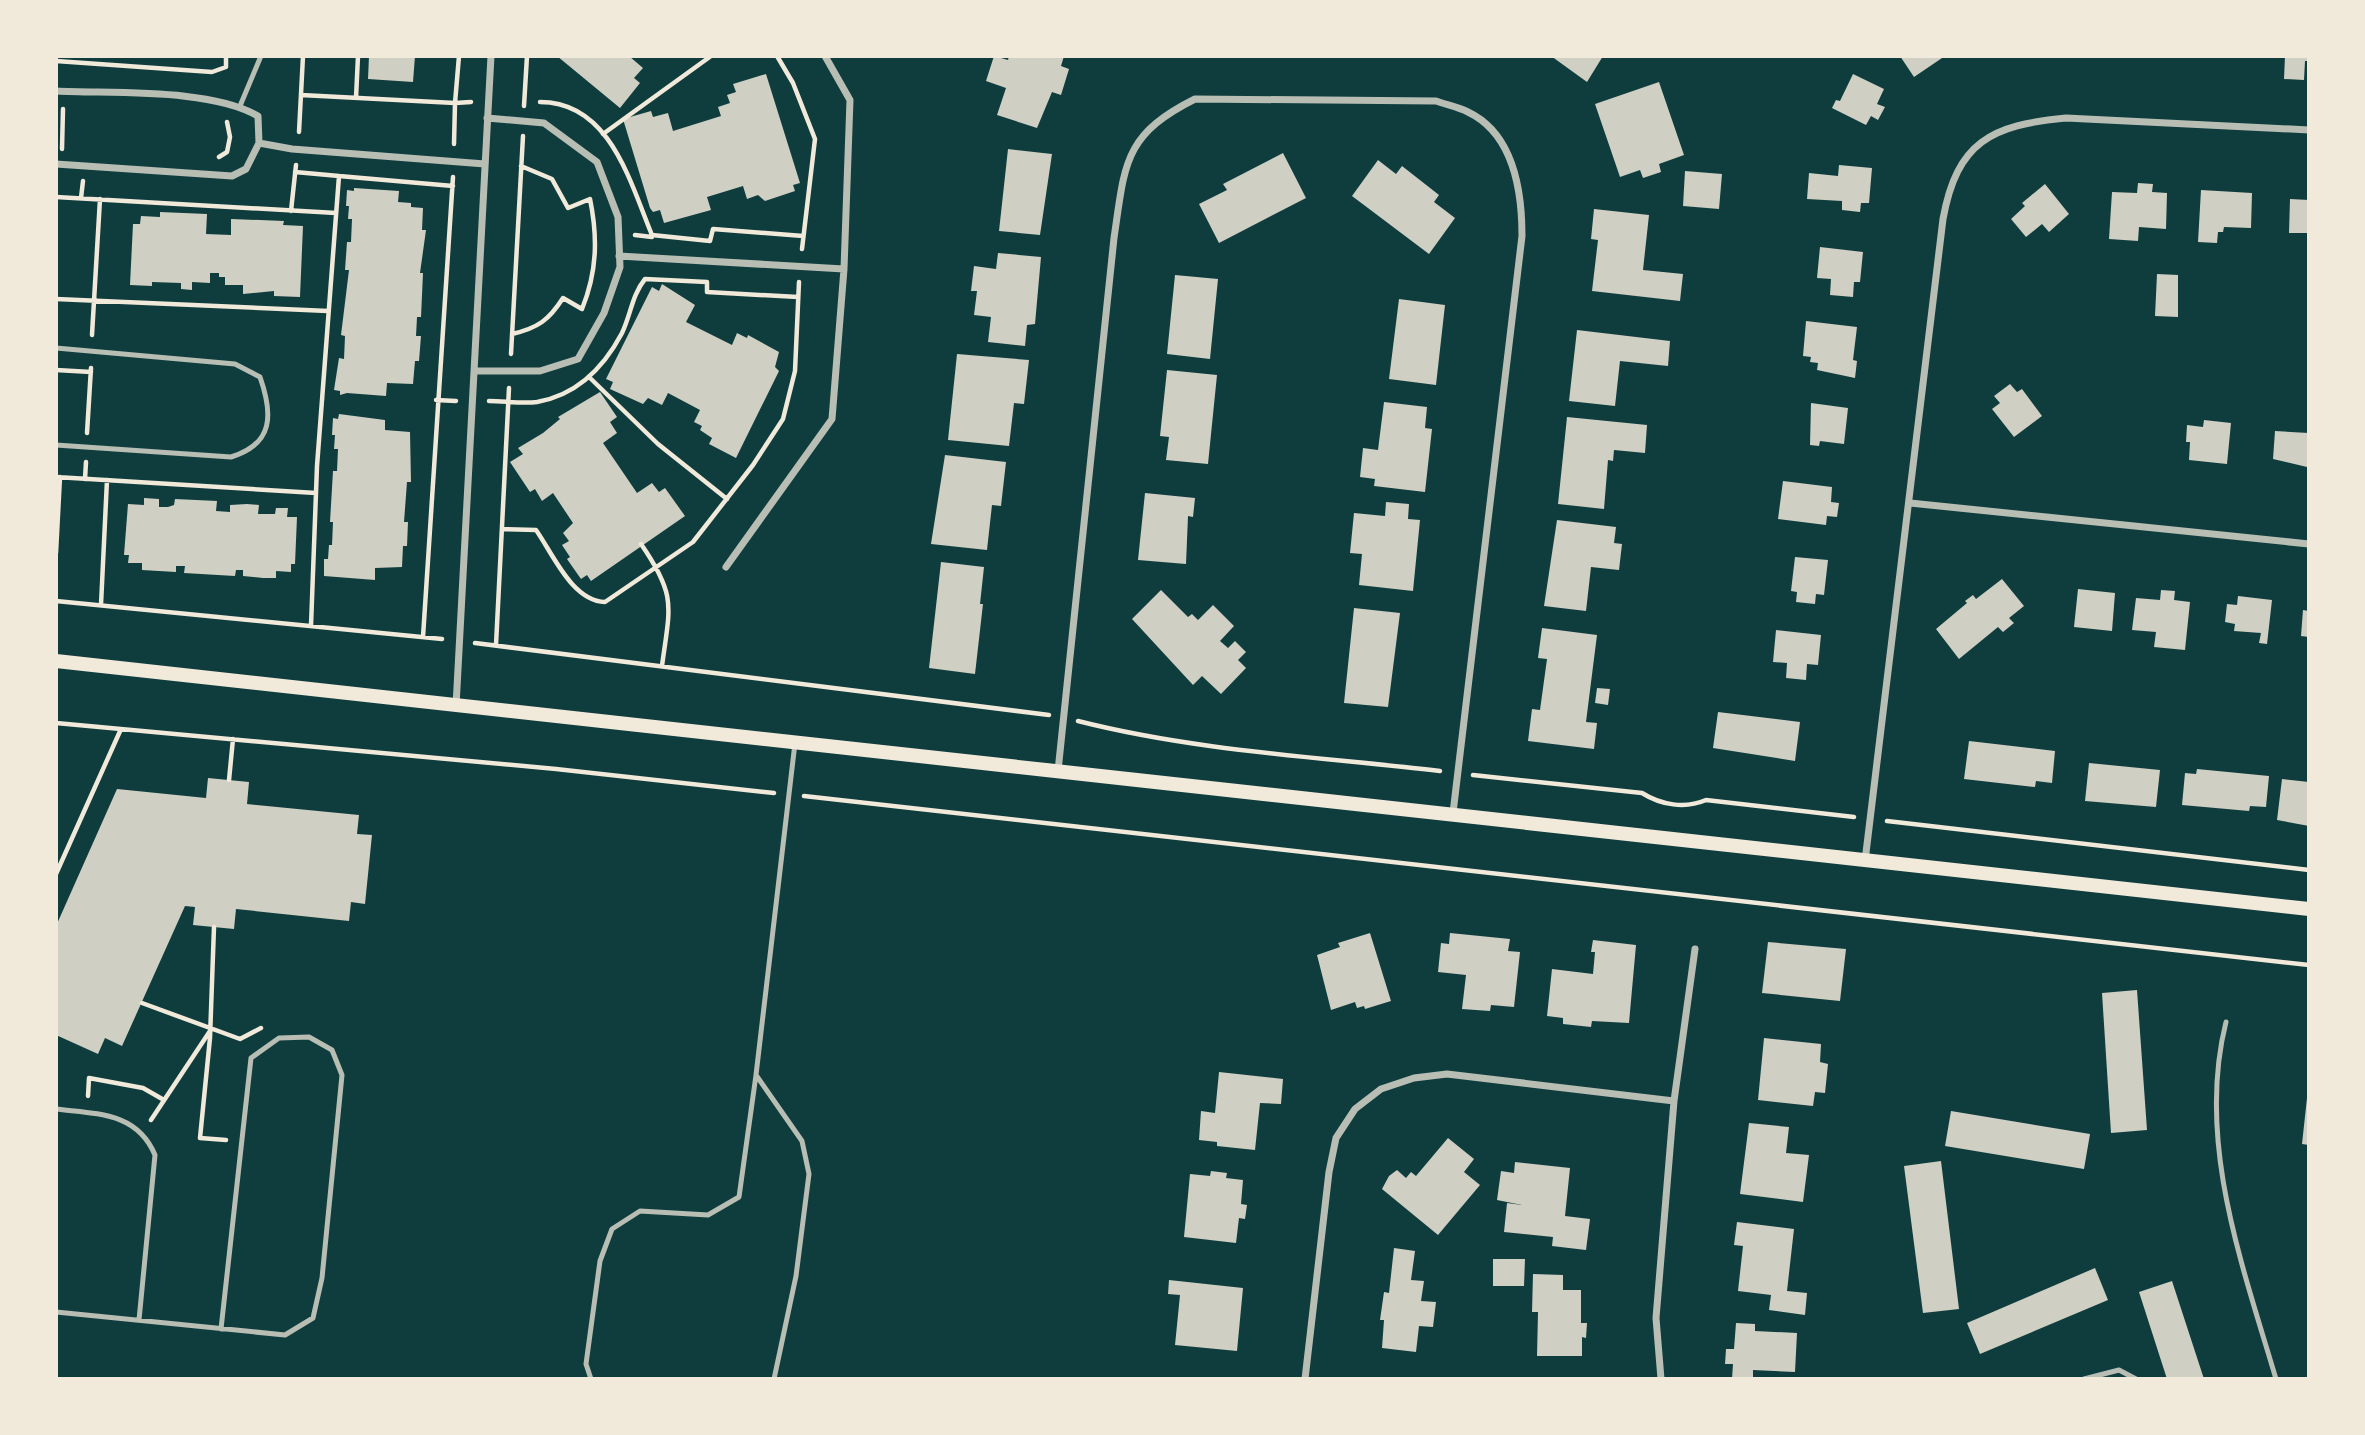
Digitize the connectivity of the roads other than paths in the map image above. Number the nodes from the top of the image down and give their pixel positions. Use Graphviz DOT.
graph roads {
  1 [pos="261,56"];
  2 [pos="491,56"];
  3 [pos="825,56"];
  4 [pos="56,91"];
  5 [pos="240,106"];
  6 [pos="487,118"];
  7 [pos="2309,130"];
  8 [pos="259,143"];
  9 [pos="56,164"];
  10 [pos="485,164"];
  11 [pos="619,256"];
  12 [pos="844,269"];
  13 [pos="56,348"];
  14 [pos="474,371"];
  15 [pos="56,445"];
  16 [pos="1910,503"];
  17 [pos="2309,544"];
  18 [pos="726,567"];
  19 [pos="56,661"];
  20 [pos="456,706"];
  21 [pos="795,743"];
  22 [pos="1058,772"];
  23 [pos="1453,813"];
  24 [pos="1865,860"];
  25 [pos="2309,909"];
  26 [pos="1695,949"];
  27 [pos="2227,1022"];
  28 [pos="756,1075"];
  29 [pos="1674,1101"];
  30 [pos="56,1109"];
  31 [pos="56,1312"];
  32 [pos="139,1320"];
  33 [pos="221,1329"];
  34 [pos="591,1379"];
  35 [pos="774,1379"];
  36 [pos="1305,1379"];
  37 [pos="1661,1379"];
  38 [pos="2084,1379"];
  39 [pos="2136,1379"];
  40 [pos="2276,1379"];
  1 -- 5 [label="lane"];
  2 -- 6 [label="street"];
  3 -- 12 [label="street"];
  4 -- 5 [label="street"];
  5 -- 8 [label="street"];
  6 -- 10 [label="street"];
  6 -- 11 [label="street"];
  7 -- 16 [label="street"];
  8 -- 9 [label="street"];
  8 -- 10 [label="street"];
  10 -- 14 [label="street"];
  11 -- 12 [label="street"];
  11 -- 14 [label="street"];
  12 -- 18 [label="street"];
  13 -- 15 [label="lane"];
  14 -- 20 [label="street"];
  16 -- 17 [label="street"];
  16 -- 24 [label="street"];
  19 -- 20 [label="main road"];
  20 -- 21 [label="main road"];
  21 -- 22 [label="main road"];
  21 -- 28 [label="lane"];
  22 -- 23 [label="main road"];
  22 -- 23 [label="street"];
  23 -- 24 [label="main road"];
  24 -- 25 [label="main road"];
  26 -- 29 [label="street"];
  27 -- 40 [label="lane"];
  28 -- 34 [label="lane"];
  28 -- 35 [label="lane"];
  29 -- 36 [label="street"];
  29 -- 37 [label="street"];
  30 -- 32 [label="lane"];
  31 -- 32 [label="lane"];
  32 -- 33 [label="lane"];
  33 -- 33 [label="lane"];
  38 -- 39 [label="lane"];
}
